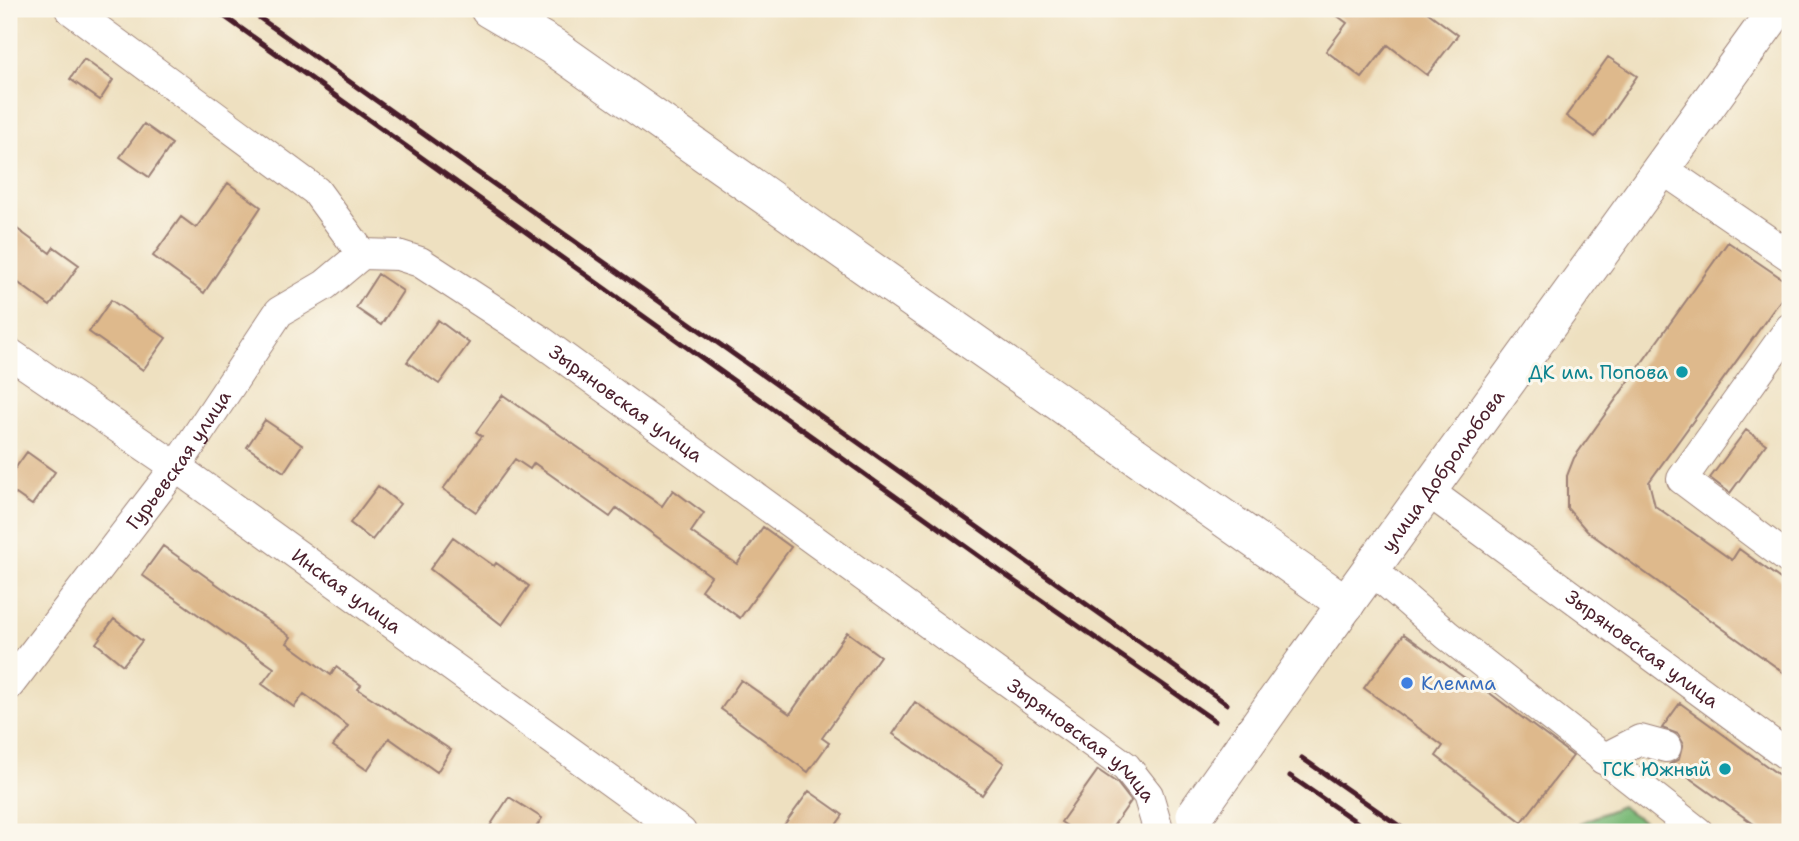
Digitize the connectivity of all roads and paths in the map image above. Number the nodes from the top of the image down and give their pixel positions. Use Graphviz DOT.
graph roads {
  1 [pos="70,9"];
  2 [pos="489,9"];
  3 [pos="536,9"];
  4 [pos="1777,9"];
  5 [pos="552,46"];
  6 [pos="1661,168"];
  7 [pos="362,254"];
  8 [pos="1790,256"];
  9 [pos="1790,328"];
  10 [pos="9,353"];
  11 [pos="176,467"];
  12 [pos="1428,491"];
  13 [pos="1790,560"];
  14 [pos="1371,569"];
  15 [pos="1346,604"];
  16 [pos="9,685"];
  17 [pos="1666,747"];
  18 [pos="1790,757"];
  19 [pos="1603,760"];
  20 [pos="1189,824"];
  21 [pos="681,832"];
  22 [pos="1159,832"];
  23 [pos="1698,832"];
  1 -- 7 [label="street"];
  2 -- 5 [label="main road"];
  3 -- 5 [label="main road"];
  4 -- 6 [label="main road, улица Добролюбова"];
  5 -- 15 [label="main road"];
  6 -- 8 [label="street"];
  6 -- 12 [label="main road, улица Добролюбова"];
  7 -- 11 [label="street, Гурьевская улица"];
  7 -- 22 [label="street, Зыряновская улица"];
  9 -- 13 [label="street"];
  10 -- 11 [label="street, Инская улица"];
  11 -- 16 [label="street, Гурьевская улица"];
  11 -- 21 [label="street, Инская улица"];
  12 -- 14 [label="main road, улица Добролюбова"];
  12 -- 18 [label="street, Зыряновская улица"];
  14 -- 15 [label="main road, улица Добролюбова"];
  14 -- 19 [label="street"];
  15 -- 20 [label="main road, улица Добролюбова, bridge"];
  17 -- 19 [label="street"];
  19 -- 23 [label="street"];
}
